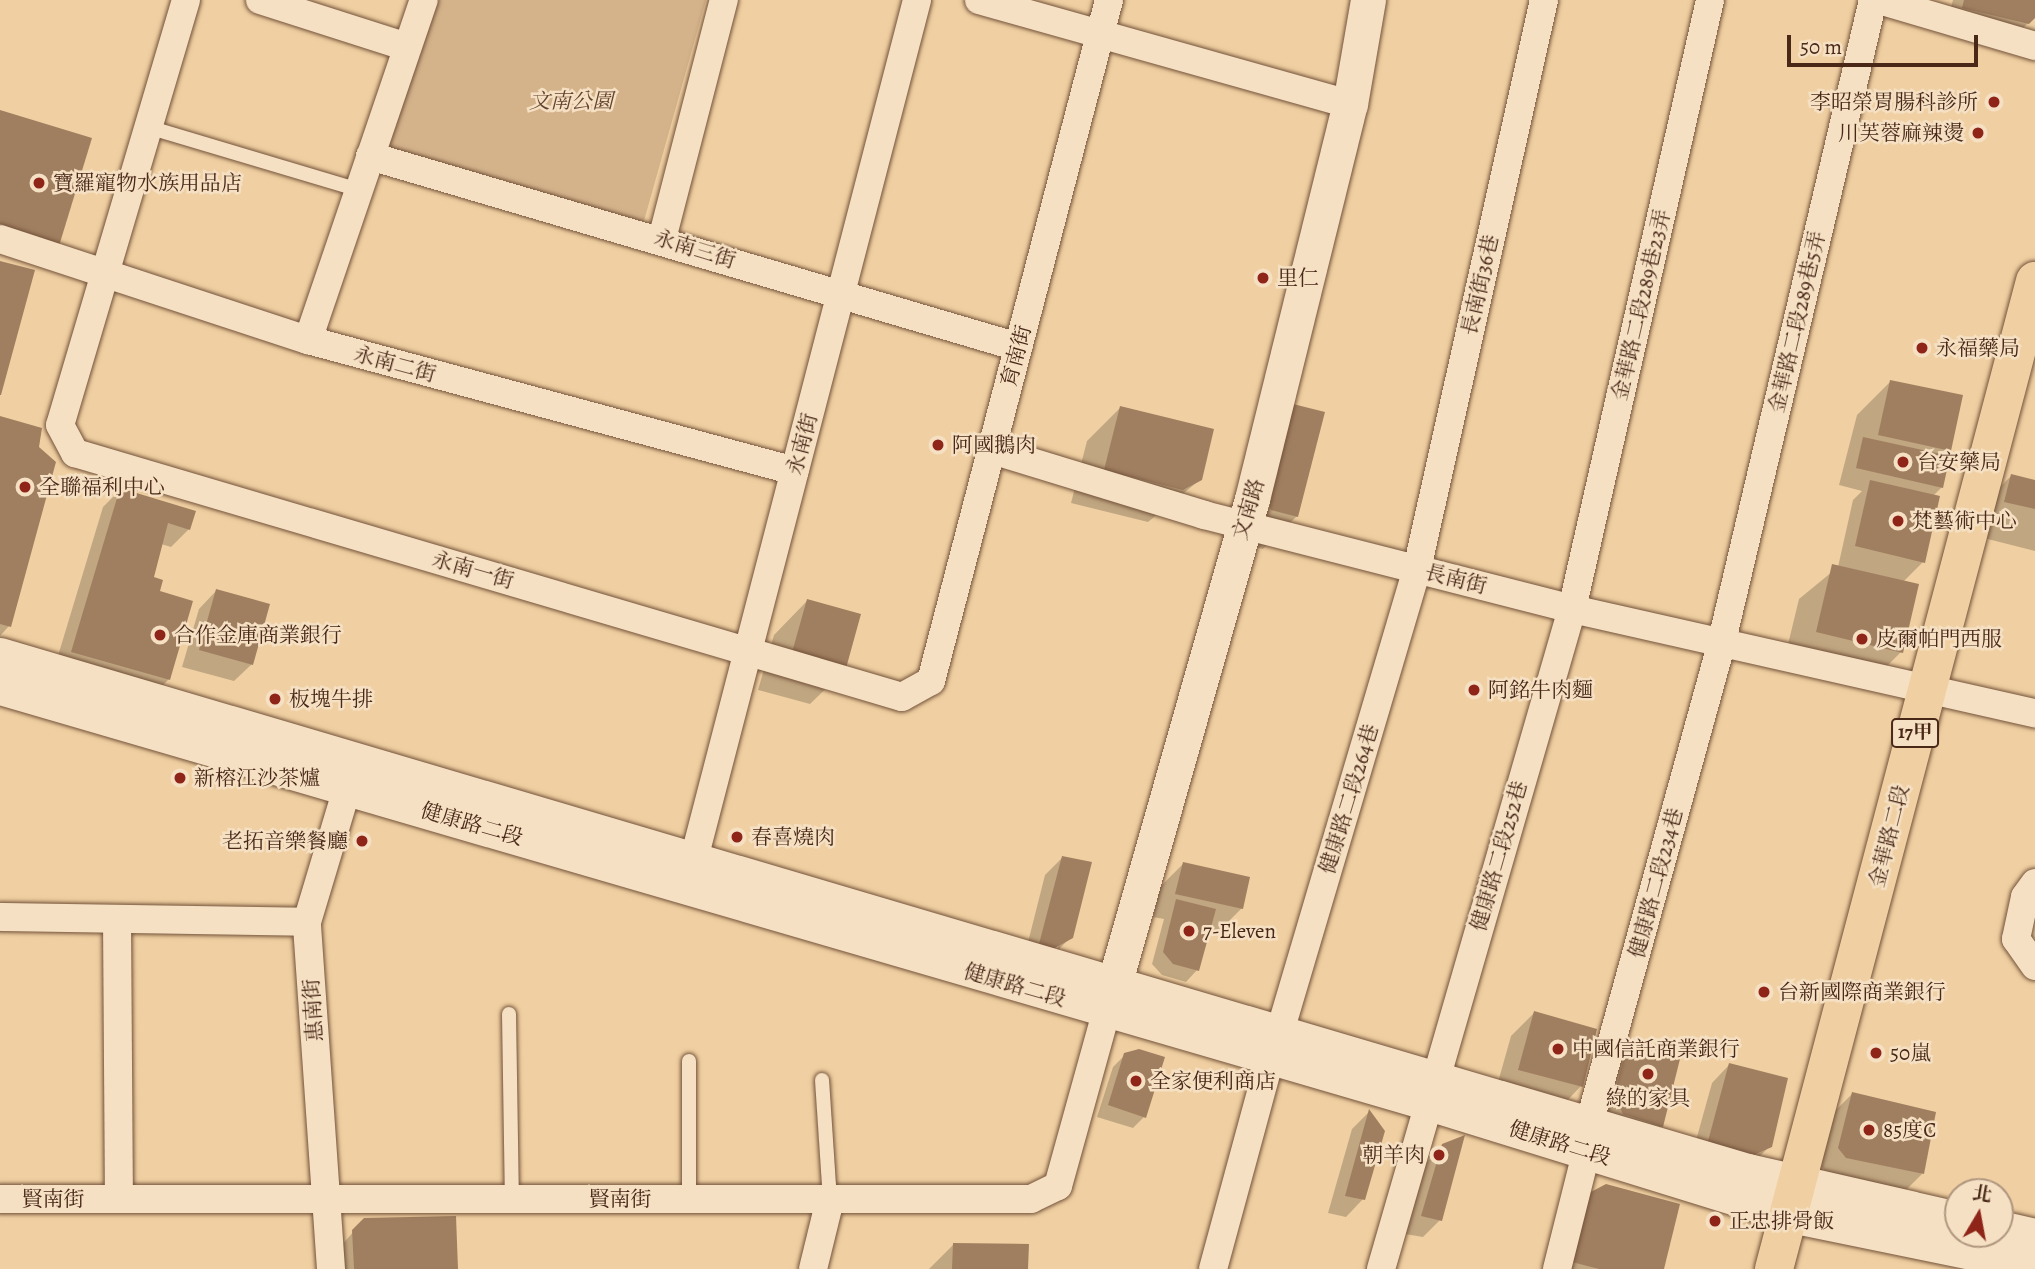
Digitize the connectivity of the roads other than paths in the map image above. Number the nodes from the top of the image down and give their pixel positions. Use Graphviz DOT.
graph roads {
  1 [pos="186,0"];
  2 [pos="260,0"];
  3 [pos="424,0"];
  4 [pos="724,0"];
  5 [pos="917,0"];
  6 [pos="979,0"];
  7 [pos="1109,0"];
  8 [pos="1368,0"];
  9 [pos="1544,0"];
  10 [pos="1710,0"];
  11 [pos="1873,0"];
  12 [pos="1879,0"];
  13 [pos="1101,31"];
  14 [pos="2035,46"];
  15 [pos="407,47"];
  16 [pos="1350,104"];
  17 [pos="148,127"];
  18 [pos="370,156"];
  19 [pos="359,190"];
  20 [pos="0,239"];
  21 [pos="662,239"];
  22 [pos="106,270"];
  23 [pos="2035,281"];
  24 [pos="842,293"];
  25 [pos="308,340"];
  26 [pos="1018,346"];
  27 [pos="992,450"];
  28 [pos="795,471"];
  29 [pos="1243,524"];
  30 [pos="1417,569"];
  31 [pos="1572,609"];
  32 [pos="1721,645"];
  33 [pos="748,651"];
  34 [pos="0,655"];
  35 [pos="0,687"];
  36 [pos="1926,690"];
  37 [pos="902,696"];
  38 [pos="2035,713"];
  39 [pos="352,773"];
  40 [pos="691,872"];
  41 [pos="2035,883"];
  42 [pos="0,917"];
  43 [pos="117,919"];
  44 [pos="307,922"];
  45 [pos="2035,966"];
  46 [pos="1110,998"];
  47 [pos="509,1014"];
  48 [pos="1275,1044"];
  49 [pos="689,1061"];
  50 [pos="822,1080"];
  51 [pos="1432,1088"];
  52 [pos="1589,1136"];
  53 [pos="0,1199"];
  54 [pos="119,1199"];
  55 [pos="512,1199"];
  56 [pos="689,1199"];
  57 [pos="326,1200"];
  58 [pos="830,1200"];
  59 [pos="1795,1200"];
  60 [pos="1944,1217"];
  61 [pos="2014,1231"];
  62 [pos="2035,1236"];
  63 [pos="2035,1265"];
  64 [pos="331,1269"];
  65 [pos="813,1269"];
  66 [pos="1213,1269"];
  67 [pos="1381,1269"];
  68 [pos="1557,1269"];
  69 [pos="1774,1269"];
  1 -- 17 [label="street"];
  2 -- 15 [label="street"];
  3 -- 15 [label="street"];
  4 -- 21 [label="street"];
  5 -- 24 [label="street, 永南街"];
  6 -- 13 [label="street"];
  7 -- 13 [label="street, 育南街"];
  8 -- 16 [label="street, 文南路"];
  9 -- 30 [label="street, 長南街36巷"];
  10 -- 31 [label="street, 金華路二段289巷23弄"];
  11 -- 32 [label="street, 金華路二段289巷5弄"];
  12 -- 14 [label="street"];
  13 -- 16 [label="street"];
  13 -- 26 [label="street, 育南街"];
  15 -- 18 [label="street"];
  16 -- 29 [label="street, 文南路"];
  17 -- 19 [label="lane"];
  17 -- 22 [label="street"];
  18 -- 19 [label="street"];
  18 -- 21 [label="street, 永南三街"];
  19 -- 25 [label="street"];
  20 -- 22 [label="street, 永南二街"];
  21 -- 24 [label="street, 永南三街"];
  22 -- 25 [label="street, 永南二街"];
  22 -- 33 [label="street, 永南一街"];
  23 -- 36 [label="main road, 金華路二段 / 17甲"];
  24 -- 26 [label="street, 永南三街"];
  24 -- 28 [label="street, 永南街"];
  25 -- 28 [label="street, 永南二街"];
  26 -- 27 [label="street, 育南街"];
  27 -- 29 [label="street, 長南街"];
  27 -- 37 [label="street, 育南街"];
  28 -- 33 [label="street, 永南街"];
  29 -- 30 [label="street, 長南街"];
  29 -- 46 [label="street, 文南路"];
  30 -- 31 [label="street, 長南街"];
  30 -- 48 [label="street, 健康路二段264巷"];
  31 -- 32 [label="street, 長南街"];
  31 -- 51 [label="street, 健康路二段252巷"];
  32 -- 36 [label="street, 長南街"];
  32 -- 52 [label="street, 健康路二段234巷"];
  33 -- 37 [label="street, 永南一街"];
  33 -- 40 [label="street, 永南街"];
  34 -- 39 [label="street, 健康路二段"];
  35 -- 39 [label="street, 健康路二段"];
  36 -- 38 [label="street, 長南街"];
  36 -- 59 [label="main road, 金華路二段 / 17甲"];
  39 -- 40 [label="street, 健康路二段"];
  39 -- 44 [label="street, 惠南街"];
  40 -- 46 [label="street, 健康路二段"];
  41 -- 45 [label="street"];
  42 -- 43 [label="street"];
  43 -- 44 [label="street"];
  43 -- 54 [label="street"];
  44 -- 57 [label="street, 惠南街"];
  46 -- 48 [label="street, 健康路二段"];
  46 -- 58 [label="street, 賢南街"];
  47 -- 55 [label="lane"];
  48 -- 51 [label="street, 健康路二段"];
  48 -- 66 [label="street, 健康路二段264巷"];
  49 -- 56 [label="lane"];
  50 -- 58 [label="lane"];
  51 -- 52 [label="street, 健康路二段"];
  51 -- 67 [label="street, 健康路二段252巷"];
  52 -- 59 [label="street, 健康路二段"];
  52 -- 68 [label="street, 健康路二段234巷"];
  53 -- 54 [label="street, 賢南街"];
  54 -- 57 [label="street, 賢南街"];
  55 -- 56 [label="street, 賢南街"];
  55 -- 57 [label="street, 賢南街"];
  56 -- 58 [label="street, 賢南街"];
  57 -- 64 [label="street, 惠南街"];
  58 -- 65 [label="street"];
  59 -- 60 [label="street, 健康路二段"];
  59 -- 63 [label="street, 健康路二段"];
  59 -- 69 [label="main road, 金華路二段 / 17甲"];
  61 -- 62 [label="street"];
}
